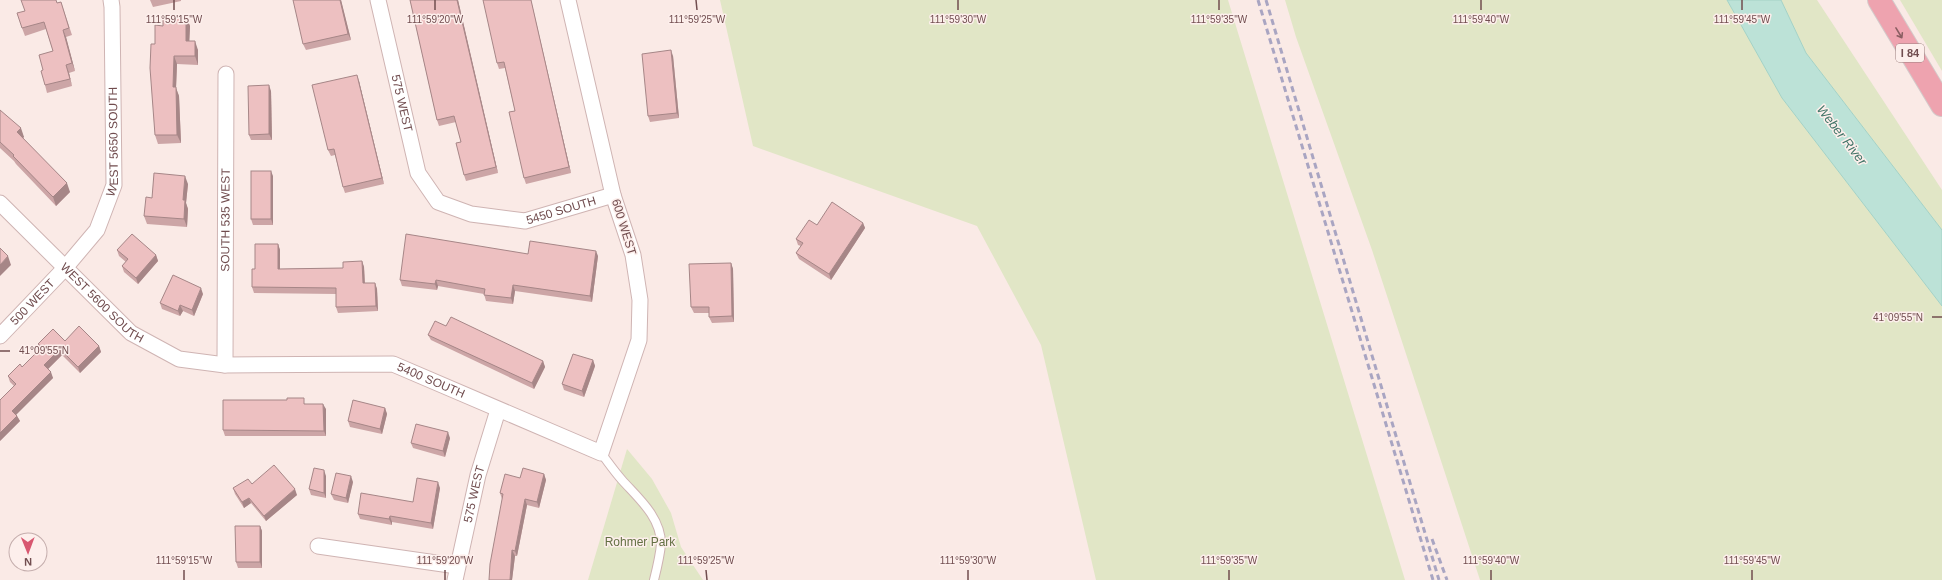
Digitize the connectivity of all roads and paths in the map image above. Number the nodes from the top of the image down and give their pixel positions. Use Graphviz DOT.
graph roads {
  1 [pos="111,0"];
  2 [pos="378,0"];
  3 [pos="568,0"];
  4 [pos="1879,0"];
  5 [pos="226,74"];
  6 [pos="1942,105"];
  7 [pos="613,194"];
  8 [pos="438,202"];
  9 [pos="0,203"];
  10 [pos="66,268"];
  11 [pos="0,336"];
  12 [pos="225,365"];
  13 [pos="498,410"];
  14 [pos="601,453"];
  15 [pos="318,546"];
  16 [pos="456,573"];
  17 [pos="654,580"];
  1 -- 10 [label="street, WEST 5650 SOUTH"];
  2 -- 8 [label="street, 575 WEST"];
  3 -- 7 [label="street, 600 WEST"];
  4 -- 6 [label="highway, I 84, one-way"];
  5 -- 12 [label="street, SOUTH 535 WEST"];
  7 -- 8 [label="street, 5450 SOUTH"];
  7 -- 14 [label="street, 600 WEST"];
  9 -- 10 [label="street, WEST 5600 SOUTH"];
  10 -- 11 [label="street, 500 WEST"];
  10 -- 12 [label="street, WEST 5600 SOUTH"];
  12 -- 13 [label="street, 5400 SOUTH"];
  13 -- 14 [label="street, 5400 SOUTH"];
  13 -- 16 [label="street, 575 WEST"];
  14 -- 17 [label="lane"];
  15 -- 16 [label="street"];
}
